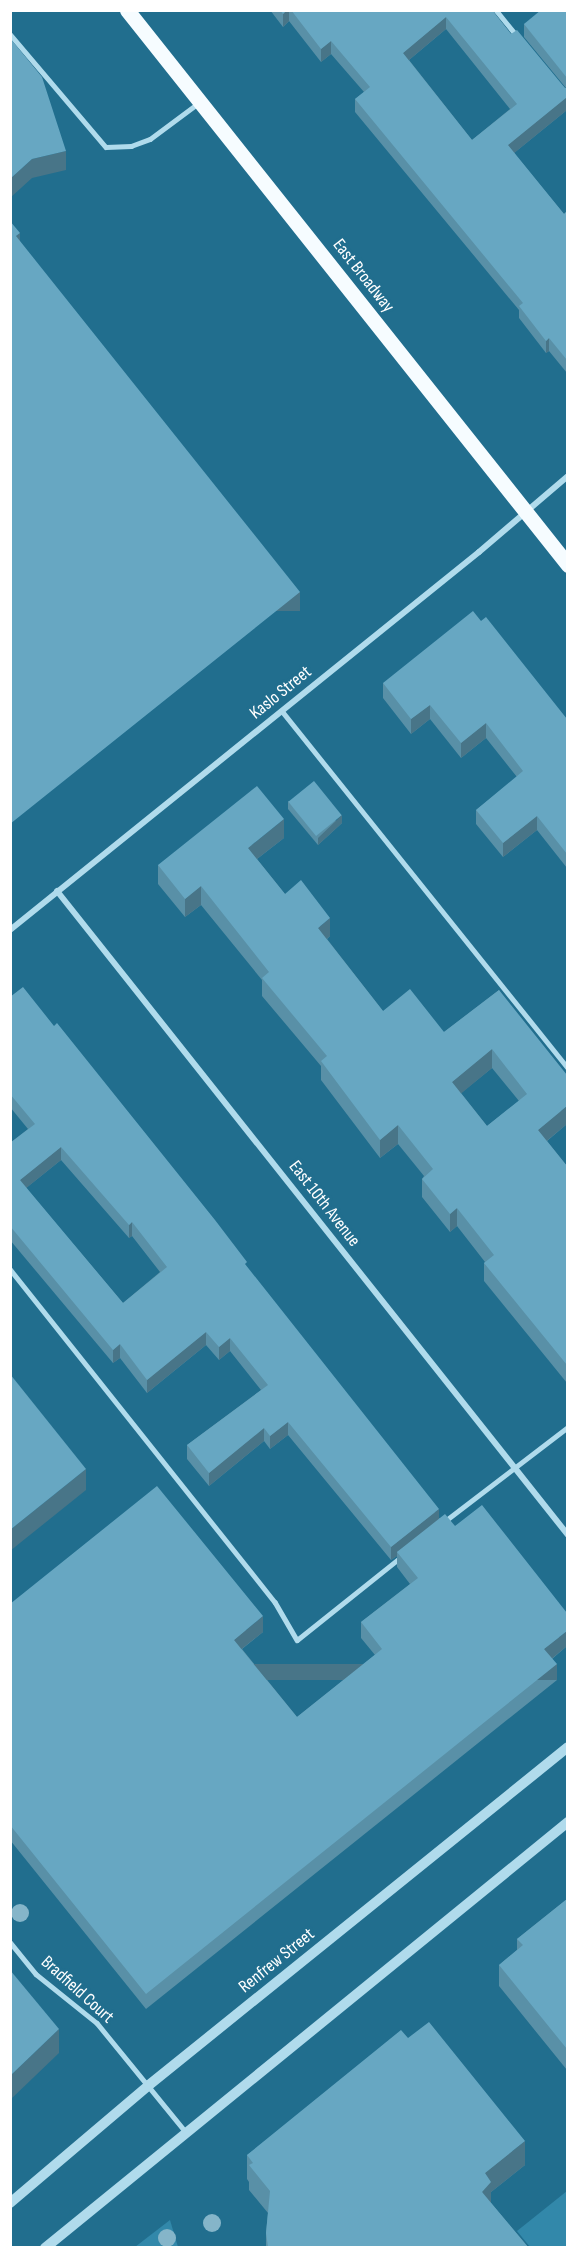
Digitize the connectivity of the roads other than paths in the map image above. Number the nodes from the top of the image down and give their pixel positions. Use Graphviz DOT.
graph roads {
  1 [pos="127,10"];
  2 [pos="496,10"];
  3 [pos="10,34"];
  4 [pos="525,46"];
  5 [pos="200,102"];
  6 [pos="567,476"];
  7 [pos="525,512"];
  8 [pos="567,565"];
  9 [pos="282,711"];
  10 [pos="57,891"];
  11 [pos="10,930"];
  12 [pos="567,1068"];
  13 [pos="10,1269"];
  14 [pos="567,1427"];
  15 [pos="515,1468"];
  16 [pos="437,1528"];
  17 [pos="567,1535"];
  18 [pos="409,1550"];
  19 [pos="567,1747"];
  20 [pos="567,1822"];
  21 [pos="10,1942"];
  22 [pos="149,2085"];
  23 [pos="186,2132"];
  24 [pos="10,2204"];
  25 [pos="45,2247"];
  1 -- 5 [label="main road, East Broadway"];
  2 -- 4 [label="lane"];
  3 -- 5 [label="lane"];
  5 -- 7 [label="main road, East Broadway"];
  6 -- 7 [label="street, Kaslo Street"];
  7 -- 8 [label="main road, East Broadway"];
  7 -- 9 [label="street, Kaslo Street"];
  9 -- 10 [label="street, Kaslo Street"];
  9 -- 12 [label="lane"];
  10 -- 11 [label="street, Kaslo Street"];
  10 -- 15 [label="street, East 10th Avenue"];
  13 -- 18 [label="lane"];
  14 -- 15 [label="lane"];
  15 -- 16 [label="lane"];
  15 -- 17 [label="street, East 10th Avenue"];
  19 -- 22 [label="street, Renfrew Street"];
  20 -- 23 [label="street"];
  21 -- 22 [label="lane, Bradfield Court"];
  22 -- 23 [label="lane, Bradfield Court"];
  22 -- 24 [label="street, Renfrew Street"];
  23 -- 25 [label="street"];
}
